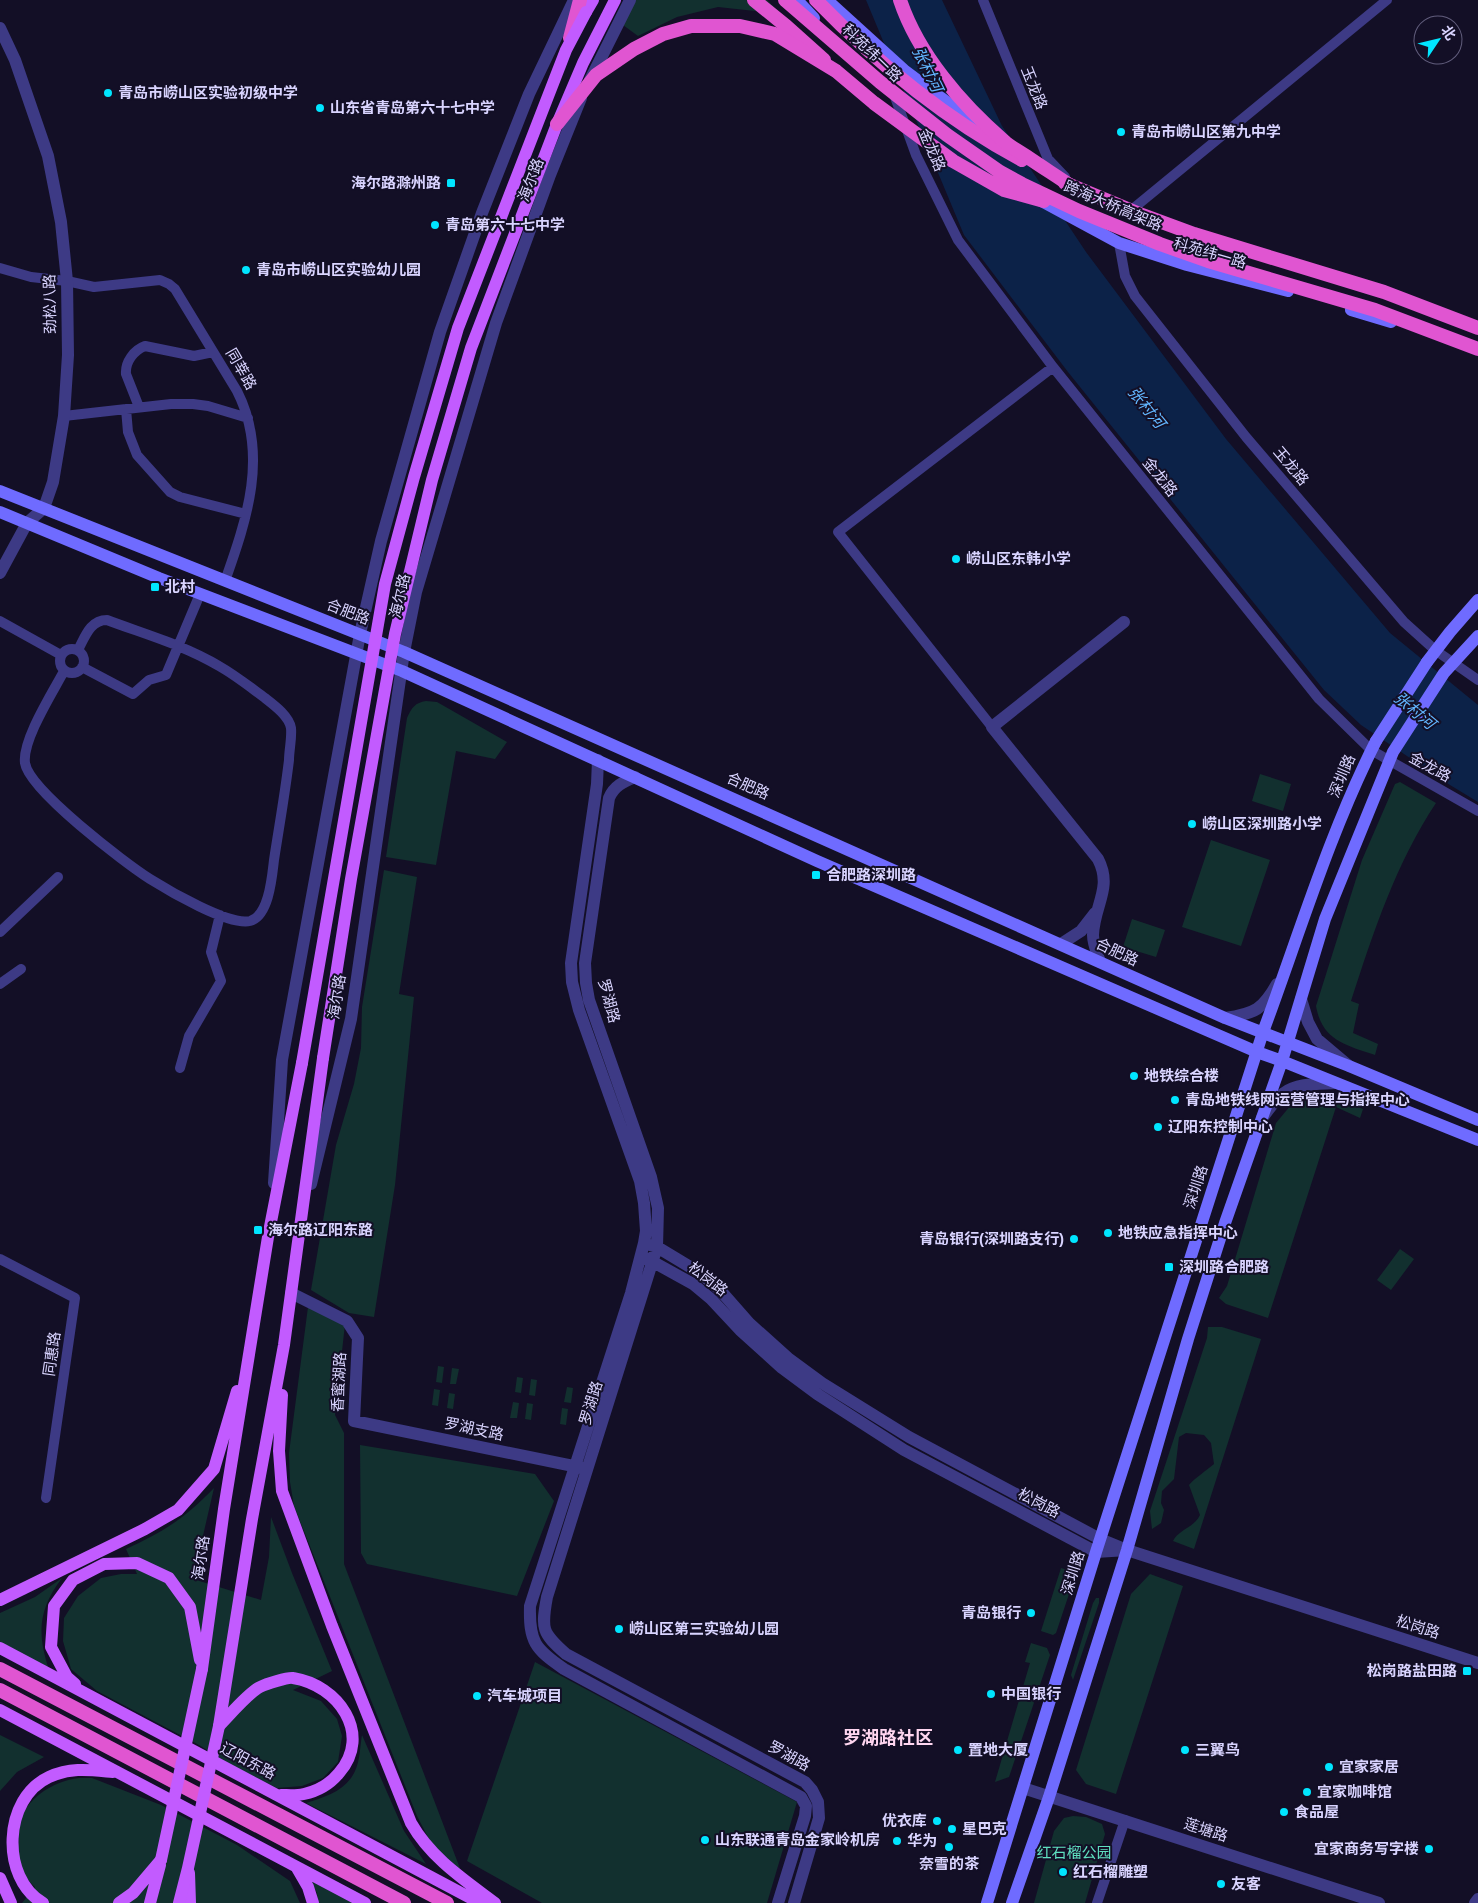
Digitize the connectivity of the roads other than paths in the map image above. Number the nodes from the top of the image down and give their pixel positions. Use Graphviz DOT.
graph roads {
  1 [pos="574,0"];
  2 [pos="580,0"];
  3 [pos="592,0"];
  4 [pos="615,0"];
  5 [pos="630,0"];
  6 [pos="754,0"];
  7 [pos="785,0"];
  8 [pos="797,0"];
  9 [pos="816,0"];
  10 [pos="827,0"];
  11 [pos="900,0"];
  12 [pos="983,0"];
  13 [pos="1387,0"];
  14 [pos="0,28"];
  15 [pos="566,50"];
  16 [pos="836,71"];
  17 [pos="895,97"];
  18 [pos="557,124"];
  19 [pos="1071,184"];
  20 [pos="1135,207"];
  21 [pos="1079,211"];
  22 [pos="1119,243"];
  23 [pos="0,268"];
  24 [pos="67,281"];
  25 [pos="1478,322"];
  26 [pos="1478,328"];
  27 [pos="1478,349"];
  28 [pos="213,352"];
  29 [pos="1478,356"];
  30 [pos="1052,368"];
  31 [pos="139,407"];
  32 [pos="126,409"];
  33 [pos="64,416"];
  34 [pos="248,418"];
  35 [pos="0,491"];
  36 [pos="44,508"];
  37 [pos="0,512"];
  38 [pos="246,514"];
  39 [pos="27,523"];
  40 [pos="0,573"];
  41 [pos="225,581"];
  42 [pos="200,594"];
  43 [pos="1478,600"];
  44 [pos="0,621"];
  45 [pos="1124,622"];
  46 [pos="360,634"];
  47 [pos="1478,636"];
  48 [pos="178,646"];
  49 [pos="78,650"];
  50 [pos="1435,650"];
  51 [pos="404,652"];
  52 [pos="357,654"];
  53 [pos="61,656"];
  54 [pos="82,668"];
  55 [pos="1448,668"];
  56 [pos="64,671"];
  57 [pos="402,671"];
  58 [pos="1478,680"];
  59 [pos="992,727"];
  60 [pos="1373,746"];
  61 [pos="1391,756"];
  62 [pos="598,760"];
  63 [pos="635,777"];
  64 [pos="1478,811"];
  65 [pos="58,877"];
  66 [pos="1096,911"];
  67 [pos="220,915"];
  68 [pos="0,932"];
  69 [pos="1061,944"];
  70 [pos="1100,962"];
  71 [pos="21,969"];
  72 [pos="1285,974"];
  73 [pos="0,984"];
  74 [pos="1301,998"];
  75 [pos="1226,1018"];
  76 [pos="1262,1032"];
  77 [pos="1288,1042"];
  78 [pos="1257,1052"];
  79 [pos="1282,1061"];
  80 [pos="1349,1066"];
  81 [pos="180,1068"];
  82 [pos="1335,1083"];
  83 [pos="1262,1118"];
  84 [pos="1478,1120"];
  85 [pos="1478,1140"];
  86 [pos="272,1216"];
  87 [pos="300,1227"];
  88 [pos="644,1243"];
  89 [pos="657,1248"];
  90 [pos="647,1258"];
  91 [pos="0,1259"];
  92 [pos="291,1293"];
  93 [pos="253,1338"];
  94 [pos="284,1345"];
  95 [pos="354,1420"];
  96 [pos="581,1468"];
  97 [pos="46,1498"];
  98 [pos="1098,1546"];
  99 [pos="1127,1550"];
  100 [pos="0,1600"];
  101 [pos="0,1648"];
  102 [pos="1478,1663"];
  103 [pos="0,1669"];
  104 [pos="202,1670"];
  105 [pos="0,1690"];
  106 [pos="81,1690"];
  107 [pos="0,1710"];
  108 [pos="219,1726"];
  109 [pos="120,1773"];
  110 [pos="1023,1788"];
  111 [pos="277,1794"];
  112 [pos="1049,1797"];
  113 [pos="1125,1820"];
  114 [pos="161,1860"];
  115 [pos="295,1866"];
  116 [pos="188,1868"];
  117 [pos="0,1878"];
  118 [pos="1478,1899"];
  119 [pos="11,1903"];
  120 [pos="43,1903"];
  121 [pos="119,1903"];
  122 [pos="150,1903"];
  123 [pos="179,1903"];
  124 [pos="190,1903"];
  125 [pos="313,1903"];
  126 [pos="365,1903"];
  127 [pos="404,1903"];
  128 [pos="447,1903"];
  129 [pos="480,1903"];
  130 [pos="495,1903"];
  131 [pos="778,1903"];
  132 [pos="794,1903"];
  133 [pos="987,1903"];
  134 [pos="1012,1903"];
  135 [pos="1097,1903"];
  136 [pos="1379,1903"];
  137 [pos="1475,1903"];
  1 -- 46 [label="street, 海尔路"];
  2 -- 15 [label="highway, bridge"];
  3 -- 15 [label="main road, 海尔路, bridge"];
  4 -- 18 [label="main road, 海尔路, bridge"];
  5 -- 51 [label="street, 海尔路"];
  6 -- 16 [label="highway, bridge"];
  7 -- 21 [label="highway, 跨海大桥高架路, bridge"];
  8 -- 17 [label="main road, 科苑纬一路"];
  9 -- 19 [label="highway, bridge"];
  10 -- 19 [label="main road, 科苑纬一路, bridge"];
  11 -- 19 [label="highway, bridge"];
  12 -- 19 [label="street, 玉龙路"];
  13 -- 20 [label="street"];
  14 -- 24 [label="street, 劲松八路"];
  15 -- 86 [label="main road, 海尔路, bridge"];
  16 -- 18 [label="highway, bridge"];
  16 -- 21 [label="highway, bridge"];
  17 -- 22 [label="main road, 科苑纬一路, bridge"];
  17 -- 30 [label="street, 金龙路"];
  18 -- 87 [label="main road, 海尔路, bridge"];
  19 -- 20 [label="main road, 科苑纬一路"];
  19 -- 26 [label="highway, 跨海大桥高架路"];
  20 -- 25 [label="main road, 科苑纬一路"];
  21 -- 27 [label="highway, 跨海大桥高架路, bridge"];
  22 -- 29 [label="main road, 科苑纬一路"];
  22 -- 50 [label="street, 玉龙路"];
  23 -- 24 [label="street, 同莘路"];
  24 -- 28 [label="street, 同莘路"];
  24 -- 33 [label="street, 劲松八路"];
  28 -- 31 [label="street"];
  28 -- 34 [label="street, 同莘路"];
  30 -- 59 [label="street"];
  30 -- 60 [label="street, 金龙路"];
  31 -- 32 [label="street"];
  31 -- 34 [label="street"];
  32 -- 33 [label="street"];
  32 -- 38 [label="street"];
  33 -- 36 [label="street, 劲松八路"];
  34 -- 38 [label="street, 同莘路"];
  35 -- 36 [label="main road, 合肥路"];
  36 -- 39 [label="street, 劲松八路"];
  36 -- 41 [label="main road, 合肥路"];
  37 -- 39 [label="main road"];
  38 -- 41 [label="street, 同莘路"];
  39 -- 40 [label="street, 劲松八路"];
  39 -- 42 [label="main road"];
  41 -- 46 [label="main road, 合肥路"];
  42 -- 48 [label="street"];
  42 -- 52 [label="main road"];
  43 -- 50 [label="main road, 深圳路"];
  44 -- 53 [label="street"];
  45 -- 59 [label="street"];
  46 -- 51 [label="main road, 合肥路"];
  46 -- 52 [label="street, 海尔路"];
  47 -- 55 [label="main road"];
  48 -- 49 [label="street"];
  48 -- 54 [label="street"];
  48 -- 67 [label="street"];
  49 -- 53 [label="street"];
  49 -- 54 [label="street"];
  50 -- 55 [label="street, 玉龙路"];
  50 -- 60 [label="main road, 深圳路, bridge"];
  51 -- 57 [label="street, 海尔路"];
  51 -- 69 [label="main road, 合肥路"];
  52 -- 57 [label="main road"];
  52 -- 86 [label="street, 海尔路"];
  53 -- 56 [label="street"];
  54 -- 56 [label="street"];
  55 -- 58 [label="street, 玉龙路"];
  55 -- 61 [label="main road"];
  56 -- 67 [label="street"];
  57 -- 62 [label="main road"];
  57 -- 87 [label="street, 海尔路"];
  59 -- 66 [label="street"];
  60 -- 61 [label="street, 金龙路"];
  60 -- 72 [label="main road, 深圳路"];
  61 -- 64 [label="street, 金龙路"];
  61 -- 74 [label="main road"];
  62 -- 63 [label="main road"];
  62 -- 88 [label="street"];
  63 -- 78 [label="main road"];
  63 -- 89 [label="street, 罗湖路"];
  65 -- 68 [label="street"];
  66 -- 69 [label="street"];
  66 -- 70 [label="street"];
  67 -- 81 [label="street"];
  69 -- 70 [label="main road, 合肥路"];
  70 -- 75 [label="main road, 合肥路"];
  71 -- 73 [label="street"];
  72 -- 75 [label="street"];
  72 -- 76 [label="main road, 深圳路"];
  74 -- 77 [label="main road"];
  74 -- 80 [label="street"];
  75 -- 76 [label="main road, 合肥路"];
  76 -- 77 [label="main road, 合肥路"];
  76 -- 78 [label="main road, 深圳路"];
  77 -- 79 [label="main road"];
  77 -- 80 [label="main road, 合肥路"];
  78 -- 79 [label="main road"];
  78 -- 98 [label="main road, 深圳路"];
  79 -- 82 [label="main road"];
  79 -- 83 [label="main road"];
  80 -- 84 [label="main road, 合肥路"];
  82 -- 83 [label="street"];
  82 -- 85 [label="main road"];
  83 -- 99 [label="main road"];
  86 -- 93 [label="main road, 海尔路"];
  87 -- 92 [label="main road, 海尔路"];
  88 -- 89 [label="street, 松岗路"];
  88 -- 90 [label="street"];
  89 -- 90 [label="street, 罗湖路"];
  89 -- 98 [label="street, 松岗路"];
  90 -- 96 [label="street"];
  90 -- 98 [label="street, 松岗路"];
  91 -- 97 [label="street, 同惠路"];
  92 -- 94 [label="main road, 海尔路"];
  92 -- 95 [label="street, 香蜜湖路"];
  93 -- 100 [label="main road"];
  93 -- 104 [label="main road, 海尔路"];
  94 -- 108 [label="main road, 海尔路"];
  94 -- 130 [label="main road"];
  95 -- 96 [label="street, 罗湖支路"];
  96 -- 131 [label="street"];
  96 -- 132 [label="street, 罗湖路"];
  98 -- 99 [label="street, 松岗路"];
  98 -- 110 [label="main road, 深圳路"];
  99 -- 102 [label="street, 松岗路"];
  99 -- 112 [label="main road"];
  101 -- 106 [label="main road, 辽阳东路"];
  103 -- 128 [label="highway"];
  104 -- 106 [label="main road"];
  104 -- 114 [label="main road, 海尔路, bridge"];
  105 -- 127 [label="highway"];
  106 -- 111 [label="main road, 辽阳东路"];
  107 -- 109 [label="main road"];
  108 -- 111 [label="main road"];
  108 -- 116 [label="main road, 海尔路, bridge"];
  109 -- 115 [label="main road"];
  109 -- 120 [label="main road"];
  110 -- 112 [label="street, 莲塘路"];
  110 -- 133 [label="main road, 深圳路"];
  111 -- 129 [label="main road, 辽阳东路"];
  112 -- 113 [label="street, 莲塘路"];
  112 -- 134 [label="main road"];
  113 -- 135 [label="street"];
  113 -- 136 [label="street, 莲塘路"];
  114 -- 121 [label="main road"];
  114 -- 122 [label="main road, 海尔路"];
  115 -- 125 [label="main road"];
  115 -- 126 [label="main road"];
  116 -- 123 [label="main road, 海尔路, bridge"];
  116 -- 124 [label="main road"];
  117 -- 119 [label="main road"];
  118 -- 137 [label="street"];
}
